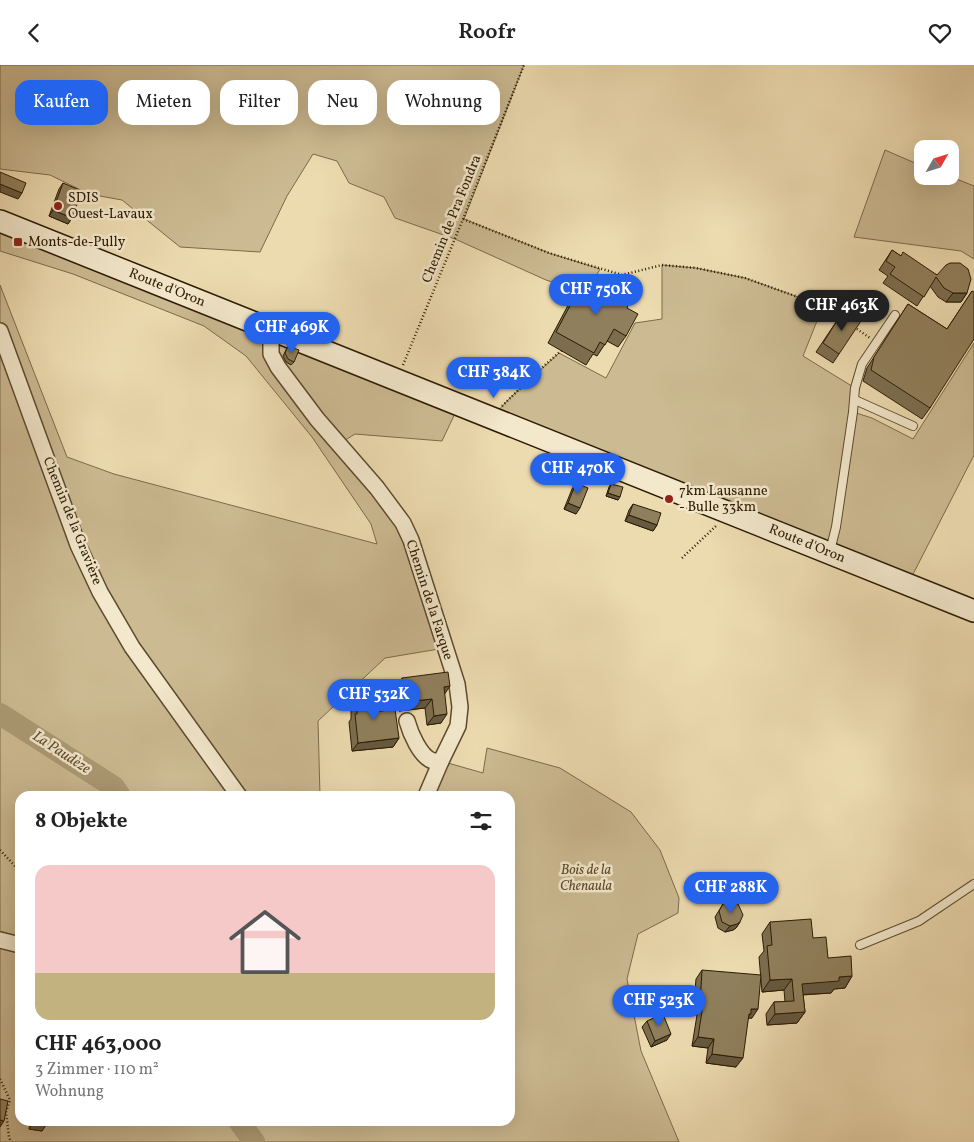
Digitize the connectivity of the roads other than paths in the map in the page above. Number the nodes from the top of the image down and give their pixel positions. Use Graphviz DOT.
graph roads {
  1 [pos="0,221"];
  2 [pos="895,315"];
  3 [pos="273,330"];
  4 [pos="0,331"];
  5 [pos="855,400"];
  6 [pos="913,427"];
  7 [pos="830,553"];
  8 [pos="974,611"];
  9 [pos="407,721"];
  10 [pos="441,761"];
  11 [pos="235,791"];
  12 [pos="428,791"];
  13 [pos="974,884"];
  14 [pos="0,940"];
  15 [pos="15,944"];
  16 [pos="860,945"];
  1 -- 3 [label="main road, Route d'Oron"];
  2 -- 5 [label="lane"];
  3 -- 7 [label="main road, Route d'Oron"];
  3 -- 10 [label="street, Chemin de la Farque"];
  4 -- 11 [label="street, Chemin de la Gravière"];
  5 -- 6 [label="lane"];
  5 -- 7 [label="lane"];
  7 -- 8 [label="main road, Route d'Oron"];
  9 -- 10 [label="street"];
  10 -- 12 [label="street, Chemin de la Farque"];
  13 -- 16 [label="lane"];
  14 -- 15 [label="street"];
}
